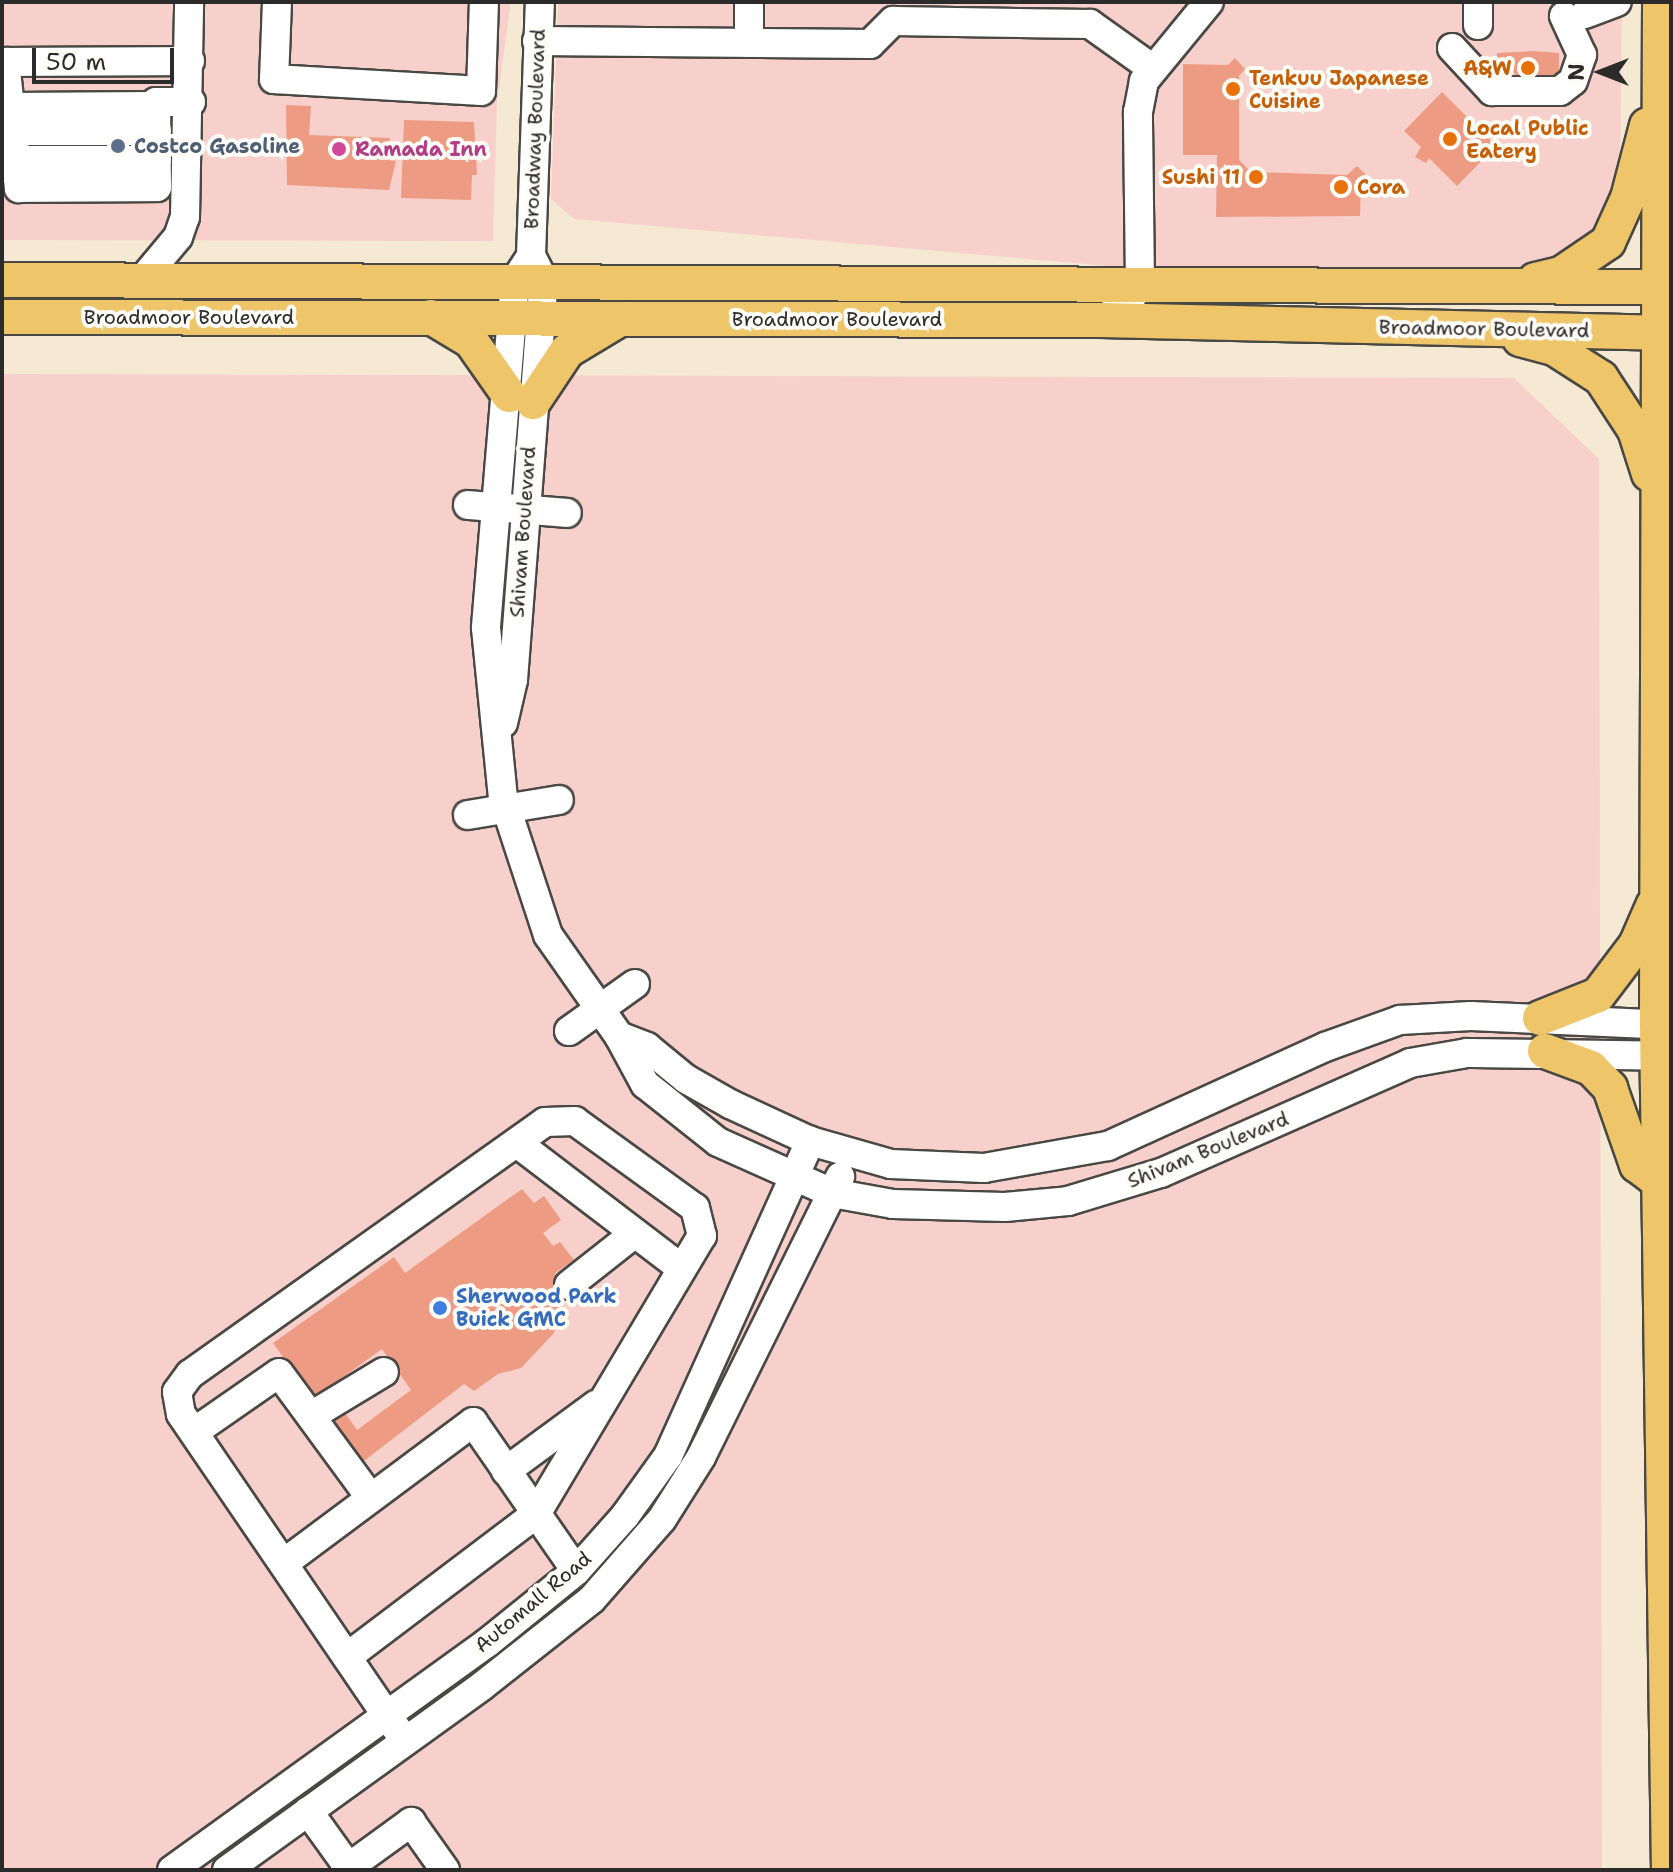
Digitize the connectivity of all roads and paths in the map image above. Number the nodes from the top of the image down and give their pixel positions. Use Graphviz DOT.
graph roads {
  1 [pos="189,2"];
  2 [pos="277,2"];
  3 [pos="484,2"];
  4 [pos="540,2"];
  5 [pos="749,2"];
  6 [pos="1209,2"];
  7 [pos="1617,2"];
  8 [pos="1660,2"];
  9 [pos="537,41"];
  10 [pos="749,43"];
  11 [pos="1452,48"];
  12 [pos="190,61"];
  13 [pos="3,62"];
  14 [pos="1153,69"];
  15 [pos="1661,74"];
  16 [pos="191,102"];
  17 [pos="11,119"];
  18 [pos="157,132"];
  19 [pos="530,273"];
  20 [pos="2,280"];
  21 [pos="142,280"];
  22 [pos="1140,285"];
  23 [pos="1509,286"];
  24 [pos="1665,308"];
  25 [pos="526,315"];
  26 [pos="430,316"];
  27 [pos="2,317"];
  28 [pos="622,318"];
  29 [pos="1101,320"];
  30 [pos="1392,326"];
  31 [pos="1485,329"];
  32 [pos="521,399"];
  33 [pos="1658,505"];
  34 [pos="496,508"];
  35 [pos="567,513"];
  36 [pos="559,800"];
  37 [pos="505,807"];
  38 [pos="468,815"];
  39 [pos="1658,895"];
  40 [pos="635,984"];
  41 [pos="595,1008"];
  42 [pos="569,1031"];
  43 [pos="1543,1035"];
  44 [pos="619,1036"];
  45 [pos="1664,1040"];
  46 [pos="1166,1119"];
  47 [pos="810,1141"];
  48 [pos="517,1143"];
  49 [pos="850,1155"];
  50 [pos="1182,1164"];
  51 [pos="792,1177"];
  52 [pos="1662,1184"];
  53 [pos="832,1193"];
  54 [pos="635,1233"];
  55 [pos="681,1268"];
  56 [pos="569,1285"];
  57 [pos="384,1372"];
  58 [pos="608,1395"];
  59 [pos="311,1416"];
  60 [pos="194,1432"];
  61 [pos="506,1471"];
  62 [pos="370,1497"];
  63 [pos="536,1514"];
  64 [pos="284,1563"];
  65 [pos="576,1571"];
  66 [pos="347,1657"];
  67 [pos="387,1716"];
  68 [pos="406,1741"];
  69 [pos="308,1811"];
  70 [pos="347,1869"];
  71 [pos="172,1870"];
  72 [pos="227,1870"];
  73 [pos="445,1870"];
  74 [pos="1669,1870"];
  1 -- 12 [label="street"];
  2 -- 3 [label="street"];
  4 -- 9 [label="street, Broadway Boulevard"];
  5 -- 10 [label="street"];
  6 -- 14 [label="street"];
  7 -- 11 [label="street"];
  8 -- 15 [label="main road"];
  9 -- 10 [label="street"];
  9 -- 19 [label="street, Broadway Boulevard"];
  10 -- 14 [label="street"];
  12 -- 13 [label="street"];
  12 -- 16 [label="street"];
  13 -- 17 [label="street"];
  14 -- 22 [label="street"];
  15 -- 23 [label="main road"];
  15 -- 24 [label="main road"];
  16 -- 18 [label="street"];
  16 -- 21 [label="street"];
  17 -- 18 [label="street"];
  17 -- 18 [label="street"];
  19 -- 21 [label="main road, Broadmoor Boulevard"];
  19 -- 22 [label="main road, Broadmoor Boulevard"];
  19 -- 25 [label="street, Broadway Boulevard"];
  20 -- 21 [label="main road, Broadmoor Boulevard"];
  22 -- 23 [label="main road, Broadmoor Boulevard"];
  22 -- 29 [label="street"];
  23 -- 24 [label="main road, Broadmoor Boulevard"];
  24 -- 30 [label="main road"];
  24 -- 31 [label="main road, Broadmoor Boulevard"];
  24 -- 33 [label="main road"];
  25 -- 26 [label="main road, Broadmoor Boulevard"];
  25 -- 28 [label="main road, Broadmoor Boulevard"];
  25 -- 32 [label="street, Shivam Boulevard"];
  26 -- 27 [label="main road, Broadmoor Boulevard"];
  26 -- 32 [label="main road"];
  28 -- 29 [label="main road, Broadmoor Boulevard"];
  28 -- 32 [label="main road"];
  29 -- 30 [label="main road, Broadmoor Boulevard"];
  30 -- 31 [label="main road, Broadmoor Boulevard"];
  31 -- 33 [label="main road"];
  32 -- 34 [label="street, Shivam Boulevard"];
  33 -- 39 [label="main road"];
  34 -- 35 [label="street"];
  34 -- 37 [label="street, Shivam Boulevard"];
  36 -- 37 [label="street"];
  37 -- 38 [label="street"];
  37 -- 41 [label="street, Shivam Boulevard"];
  39 -- 43 [label="main road"];
  39 -- 45 [label="main road"];
  40 -- 41 [label="street"];
  41 -- 42 [label="street"];
  41 -- 44 [label="street, Shivam Boulevard"];
  43 -- 45 [label="street, Shivam Boulevard"];
  43 -- 46 [label="street, Shivam Boulevard"];
  43 -- 50 [label="street, Shivam Boulevard"];
  43 -- 52 [label="main road"];
  44 -- 47 [label="street, Shivam Boulevard"];
  44 -- 51 [label="street, Shivam Boulevard"];
  45 -- 52 [label="main road"];
  46 -- 49 [label="street, Shivam Boulevard"];
  46 -- 50 [label="street"];
  47 -- 49 [label="street, Shivam Boulevard"];
  47 -- 51 [label="street, Automall Road"];
  48 -- 54 [label="street"];
  48 -- 55 [label="street"];
  48 -- 60 [label="street"];
  49 -- 53 [label="street, Automall Road"];
  50 -- 53 [label="street, Shivam Boulevard"];
  51 -- 53 [label="street, Shivam Boulevard"];
  51 -- 65 [label="street, Automall Road"];
  52 -- 74 [label="main road"];
  53 -- 68 [label="street, Automall Road"];
  54 -- 55 [label="street"];
  54 -- 56 [label="street"];
  55 -- 58 [label="street"];
  57 -- 59 [label="street"];
  58 -- 61 [label="street"];
  58 -- 63 [label="street"];
  59 -- 60 [label="street"];
  59 -- 62 [label="street"];
  60 -- 64 [label="street"];
  61 -- 62 [label="street"];
  61 -- 63 [label="street"];
  62 -- 64 [label="street"];
  63 -- 65 [label="street"];
  63 -- 66 [label="street"];
  64 -- 66 [label="street"];
  65 -- 67 [label="street, Automall Road"];
  66 -- 67 [label="street"];
  67 -- 68 [label="street"];
  67 -- 71 [label="street, Automall Road"];
  68 -- 69 [label="street, Automall Road"];
  69 -- 70 [label="street"];
  69 -- 72 [label="street, Automall Road"];
  70 -- 73 [label="street"];
}
